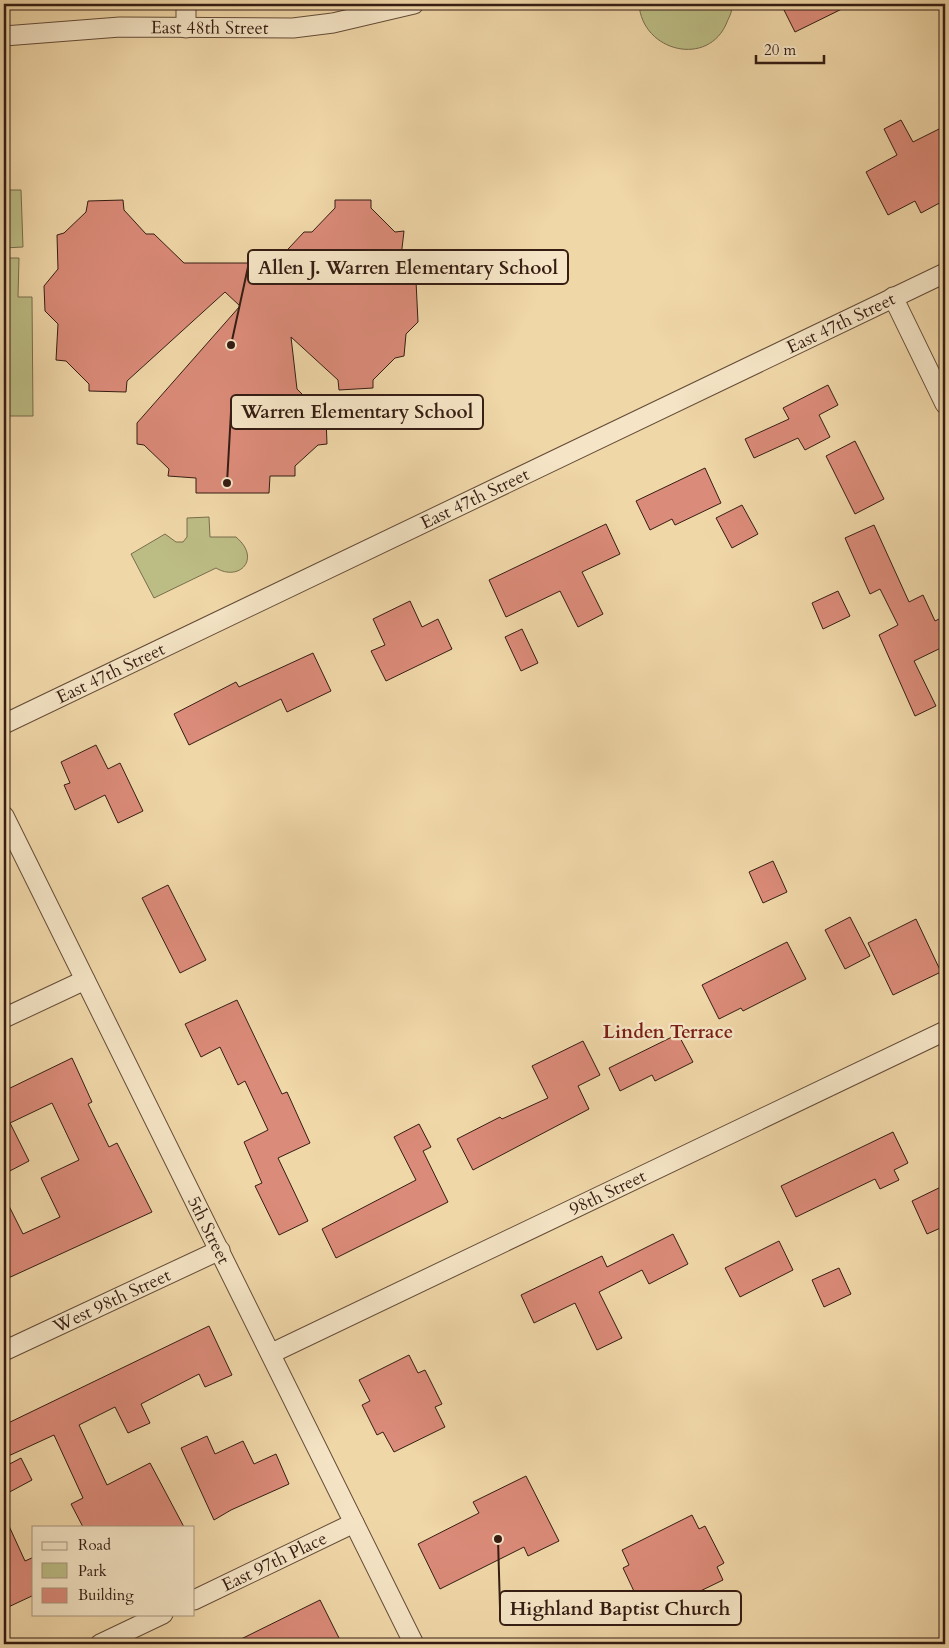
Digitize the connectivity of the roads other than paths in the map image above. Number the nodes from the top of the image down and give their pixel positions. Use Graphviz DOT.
graph roads {
  1 [pos="186,4"];
  2 [pos="414,4"];
  3 [pos="186,28"];
  4 [pos="4,36"];
  5 [pos="945,272"];
  6 [pos="893,297"];
  7 [pos="945,404"];
  8 [pos="4,724"];
  9 [pos="4,816"];
  10 [pos="85,980"];
  11 [pos="4,1018"];
  12 [pos="945,1032"];
  13 [pos="220,1250"];
  14 [pos="4,1351"];
  15 [pos="272,1354"];
  16 [pos="354,1523"];
  17 [pos="195,1600"];
  18 [pos="159,1616"];
  19 [pos="100,1644"];
  20 [pos="414,1644"];
  1 -- 3 [label="street"];
  2 -- 3 [label="street, East 48th Street"];
  3 -- 4 [label="street, East 48th Street"];
  5 -- 6 [label="street, East 47th Street"];
  6 -- 7 [label="street"];
  6 -- 8 [label="street, East 47th Street"];
  9 -- 10 [label="street, 5th Street"];
  10 -- 11 [label="street"];
  10 -- 13 [label="street, 5th Street"];
  12 -- 15 [label="street, 98th Street"];
  13 -- 14 [label="street, West 98th Street"];
  13 -- 15 [label="street, 5th Street"];
  15 -- 16 [label="street, 5th Street"];
  16 -- 17 [label="street, East 97th Place"];
  16 -- 20 [label="street, 5th Street"];
  18 -- 19 [label="street"];
}
